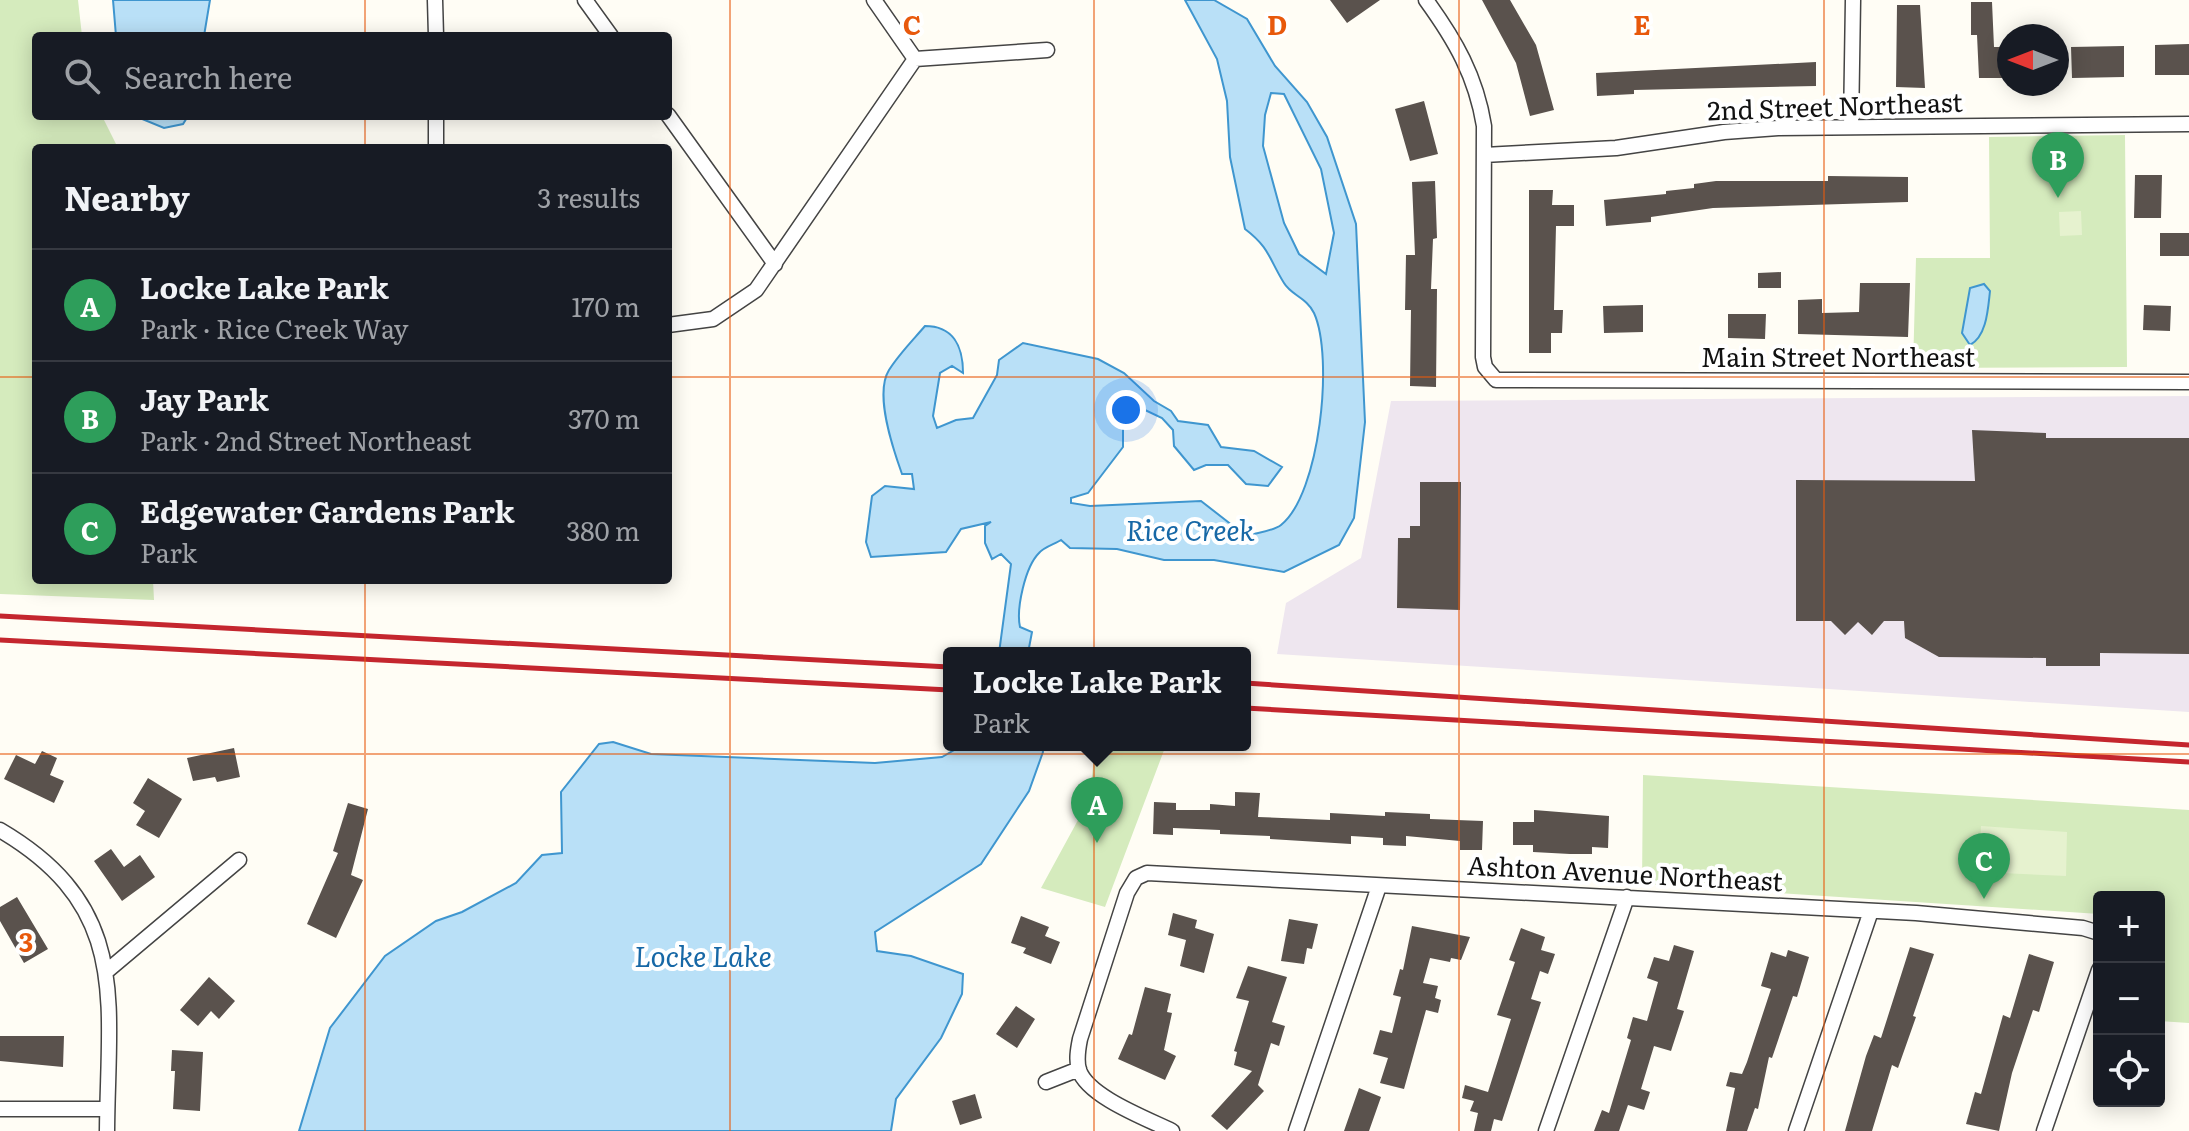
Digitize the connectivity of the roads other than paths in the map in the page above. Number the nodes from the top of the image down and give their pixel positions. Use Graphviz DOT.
graph roads {
  1 [pos="435,0"];
  2 [pos="585,0"];
  3 [pos="874,0"];
  4 [pos="1426,0"];
  5 [pos="1853,0"];
  6 [pos="436,32"];
  7 [pos="608,32"];
  8 [pos="1047,50"];
  9 [pos="915,59"];
  10 [pos="436,120"];
  11 [pos="672,120"];
  12 [pos="2189,124"];
  13 [pos="1851,127"];
  14 [pos="436,144"];
  15 [pos="1484,155"];
  16 [pos="775,264"];
  17 [pos="672,324"];
  18 [pos="2189,382"];
  19 [pos="0,830"];
  20 [pos="239,860"];
  21 [pos="1379,886"];
  22 [pos="1627,897"];
  23 [pos="1871,911"];
  24 [pos="2093,931"];
  25 [pos="107,971"];
  26 [pos="2093,988"];
  27 [pos="1079,1069"];
  28 [pos="1046,1082"];
  29 [pos="0,1109"];
  30 [pos="107,1109"];
  31 [pos="107,1131"];
  32 [pos="1172,1131"];
  33 [pos="1296,1131"];
  34 [pos="1546,1131"];
  35 [pos="1796,1131"];
  36 [pos="2044,1131"];
  1 -- 6 [label="street"];
  2 -- 7 [label="street"];
  3 -- 9 [label="street"];
  4 -- 15 [label="street"];
  5 -- 13 [label="street"];
  8 -- 9 [label="street"];
  9 -- 16 [label="street"];
  10 -- 14 [label="street"];
  11 -- 16 [label="street"];
  12 -- 13 [label="street, 2nd Street Northeast"];
  13 -- 15 [label="street, 2nd Street Northeast"];
  15 -- 18 [label="street, Main Street Northeast"];
  16 -- 17 [label="street"];
  19 -- 25 [label="street"];
  20 -- 25 [label="street"];
  21 -- 22 [label="street, Ashton Avenue Northeast"];
  21 -- 27 [label="street, Ashton Avenue Northeast"];
  21 -- 33 [label="street"];
  22 -- 23 [label="street, Ashton Avenue Northeast"];
  22 -- 34 [label="street"];
  23 -- 24 [label="street, Ashton Avenue Northeast"];
  23 -- 35 [label="street"];
  25 -- 30 [label="street"];
  26 -- 36 [label="street"];
  27 -- 28 [label="street"];
  27 -- 32 [label="street"];
  29 -- 30 [label="street"];
  30 -- 31 [label="street"];
}
